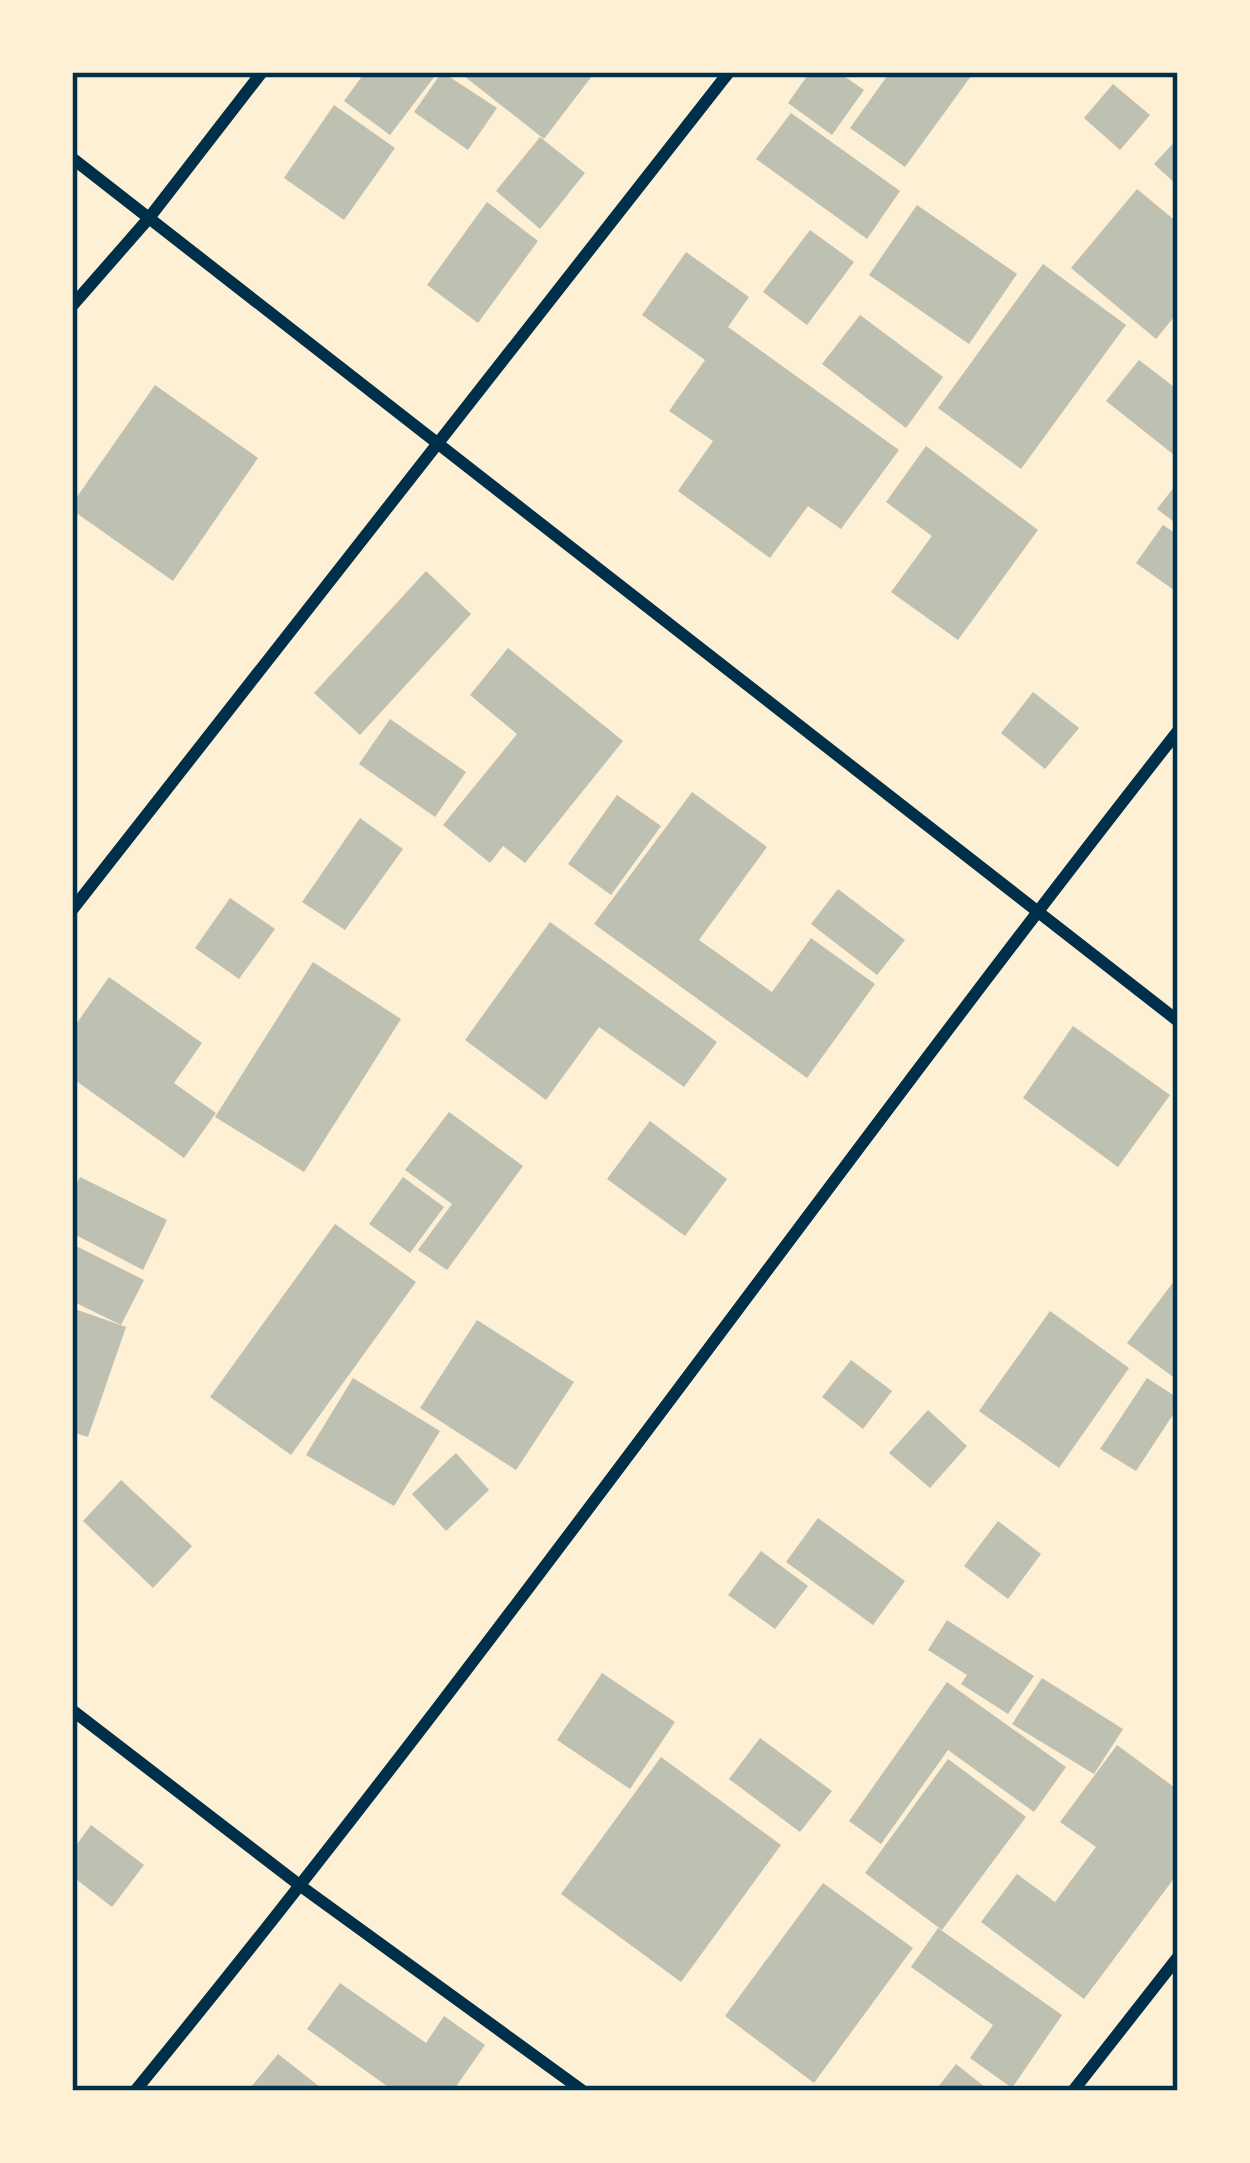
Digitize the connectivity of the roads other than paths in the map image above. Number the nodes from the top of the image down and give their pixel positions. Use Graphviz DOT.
graph roads {
  1 [pos="262,72"];
  2 [pos="729,72"];
  3 [pos="72,158"];
  4 [pos="149,218"];
  5 [pos="72,306"];
  6 [pos="437,443"];
  7 [pos="1178,731"];
  8 [pos="72,910"];
  9 [pos="1037,910"];
  10 [pos="1178,1021"];
  11 [pos="72,1710"];
  12 [pos="302,1887"];
  13 [pos="1178,1957"];
  14 [pos="135,2091"];
  15 [pos="583,2091"];
  16 [pos="1073,2091"];
  1 -- 4 [label="street"];
  2 -- 6 [label="street"];
  3 -- 4 [label="street"];
  4 -- 5 [label="street"];
  4 -- 6 [label="street"];
  6 -- 8 [label="street"];
  6 -- 9 [label="street"];
  7 -- 9 [label="street"];
  9 -- 10 [label="street"];
  9 -- 12 [label="street"];
  11 -- 12 [label="street"];
  12 -- 14 [label="street"];
  12 -- 15 [label="street"];
  13 -- 16 [label="street"];
}
